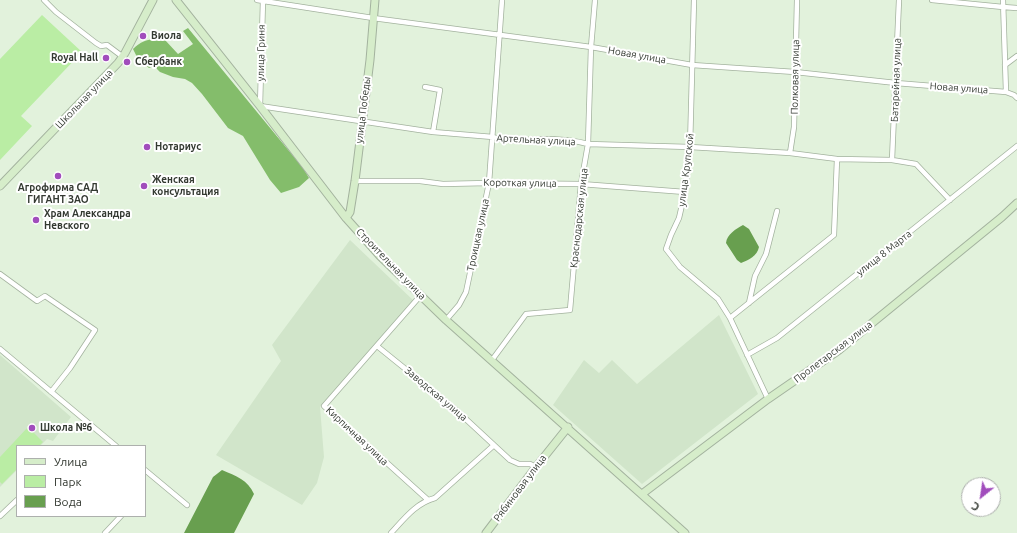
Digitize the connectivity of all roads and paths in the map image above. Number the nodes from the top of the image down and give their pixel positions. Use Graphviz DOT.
graph roads {
  1 [pos="44,0"];
  2 [pos="153,0"];
  3 [pos="176,0"];
  4 [pos="257,0"];
  5 [pos="263,0"];
  6 [pos="375,0"];
  7 [pos="502,0"];
  8 [pos="594,0"];
  9 [pos="694,0"];
  10 [pos="797,0"];
  11 [pos="899,0"];
  12 [pos="932,0"];
  13 [pos="1003,0"];
  14 [pos="1003,7"];
  15 [pos="1017,8"];
  16 [pos="373,18"];
  17 [pos="500,36"];
  18 [pos="591,47"];
  19 [pos="1017,56"];
  20 [pos="123,57"];
  21 [pos="692,65"];
  22 [pos="1005,66"];
  23 [pos="795,72"];
  24 [pos="896,83"];
  25 [pos="425,87"];
  26 [pos="1006,92"];
  27 [pos="1017,98"];
  28 [pos="260,106"];
  29 [pos="362,121"];
  30 [pos="433,132"];
  31 [pos="493,137"];
  32 [pos="588,144"];
  33 [pos="1017,146"];
  34 [pos="690,147"];
  35 [pos="790,153"];
  36 [pos="837,159"];
  37 [pos="892,160"];
  38 [pos="355,182"];
  39 [pos="490,183"];
  40 [pos="581,184"];
  41 [pos="0,186"];
  42 [pos="685,192"];
  43 [pos="950,200"];
  44 [pos="1017,203"];
  45 [pos="777,211"];
  46 [pos="346,218"];
  47 [pos="0,274"];
  48 [pos="421,296"];
  49 [pos="748,303"];
  50 [pos="730,318"];
  51 [pos="446,320"];
  52 [pos="377,346"];
  53 [pos="0,349"];
  54 [pos="747,354"];
  55 [pos="492,360"];
  56 [pos="51,392"];
  57 [pos="768,399"];
  58 [pos="568,427"];
  59 [pos="115,445"];
  60 [pos="493,446"];
  61 [pos="536,467"];
  62 [pos="146,471"];
  63 [pos="642,494"];
  64 [pos="428,500"];
  65 [pos="16,501"];
  66 [pos="187,505"];
  67 [pos="0,516"];
  68 [pos="120,517"];
  69 [pos="105,533"];
  70 [pos="391,533"];
  71 [pos="486,533"];
  72 [pos="684,533"];
  1 -- 20 [label="street"];
  2 -- 20 [label="street, Школьная улица"];
  3 -- 28 [label="street, Строительная улица"];
  4 -- 5 [label="street, Новая улица"];
  5 -- 16 [label="street, Новая улица"];
  5 -- 28 [label="street, улица Гриня"];
  6 -- 16 [label="street, улица Победы"];
  7 -- 17 [label="street, Троицкая улица"];
  8 -- 18 [label="street, Краснодарская улица"];
  9 -- 21 [label="street, улица Крупской"];
  10 -- 23 [label="street, Полковая улица"];
  11 -- 24 [label="street, Батарейная улица"];
  12 -- 14 [label="street"];
  13 -- 14 [label="street"];
  14 -- 15 [label="street"];
  14 -- 22 [label="street"];
  16 -- 17 [label="street, Новая улица"];
  16 -- 29 [label="street, улица Победы"];
  17 -- 18 [label="street, Новая улица"];
  17 -- 31 [label="street, Троицкая улица"];
  18 -- 21 [label="street, Новая улица"];
  18 -- 32 [label="street, Краснодарская улица"];
  19 -- 22 [label="street"];
  20 -- 41 [label="street, Школьная улица"];
  21 -- 23 [label="street, Новая улица"];
  21 -- 34 [label="street, улица Крупской"];
  22 -- 26 [label="street"];
  23 -- 24 [label="street, Новая улица"];
  23 -- 35 [label="street, Полковая улица"];
  24 -- 26 [label="street, Новая улица"];
  24 -- 37 [label="street, Батарейная улица"];
  25 -- 30 [label="street"];
  26 -- 27 [label="street, Новая улица"];
  28 -- 29 [label="street, Артельная улица"];
  28 -- 46 [label="street, Строительная улица"];
  29 -- 30 [label="street, Артельная улица"];
  29 -- 38 [label="street, улица Победы"];
  30 -- 31 [label="street, Артельная улица"];
  31 -- 32 [label="street, Артельная улица"];
  31 -- 39 [label="street, Троицкая улица"];
  32 -- 34 [label="street, Артельная улица"];
  32 -- 40 [label="street, Краснодарская улица"];
  33 -- 43 [label="street, улица 8 Марта"];
  34 -- 35 [label="street, Артельная улица"];
  34 -- 42 [label="street, улица Крупской"];
  35 -- 36 [label="street, Артельная улица"];
  36 -- 37 [label="street, Артельная улица"];
  36 -- 49 [label="street"];
  37 -- 43 [label="street, Артельная улица"];
  38 -- 39 [label="street, Короткая улица"];
  38 -- 46 [label="street, улица Победы"];
  39 -- 40 [label="street, Короткая улица"];
  39 -- 51 [label="street, Троицкая улица"];
  40 -- 42 [label="street, Короткая улица"];
  40 -- 55 [label="street, Краснодарская улица"];
  42 -- 50 [label="street, улица Крупской"];
  43 -- 54 [label="street, улица 8 Марта"];
  44 -- 57 [label="street, Пролетарская улица"];
  45 -- 49 [label="street"];
  46 -- 48 [label="street, Строительная улица"];
  47 -- 56 [label="street"];
  48 -- 51 [label="street, Строительная улица"];
  48 -- 52 [label="street, Кирпичная улица"];
  49 -- 50 [label="street"];
  50 -- 54 [label="street, улица Крупской"];
  51 -- 55 [label="street, Строительная улица"];
  52 -- 60 [label="street, Заводская улица"];
  52 -- 64 [label="street, Кирпичная улица"];
  53 -- 56 [label="street"];
  54 -- 57 [label="street, улица Крупской"];
  55 -- 58 [label="street, Строительная улица"];
  56 -- 59 [label="street"];
  57 -- 63 [label="street, Пролетарская улица"];
  58 -- 61 [label="street, Рябиновая улица"];
  58 -- 63 [label="street, Строительная улица"];
  60 -- 61 [label="street, Заводская улица"];
  60 -- 64 [label="street"];
  61 -- 71 [label="street, Рябиновая улица"];
  62 -- 66 [label="street"];
  63 -- 72 [label="street, Строительная улица"];
  64 -- 70 [label="street"];
  65 -- 67 [label="street"];
  68 -- 69 [label="street"];
}
